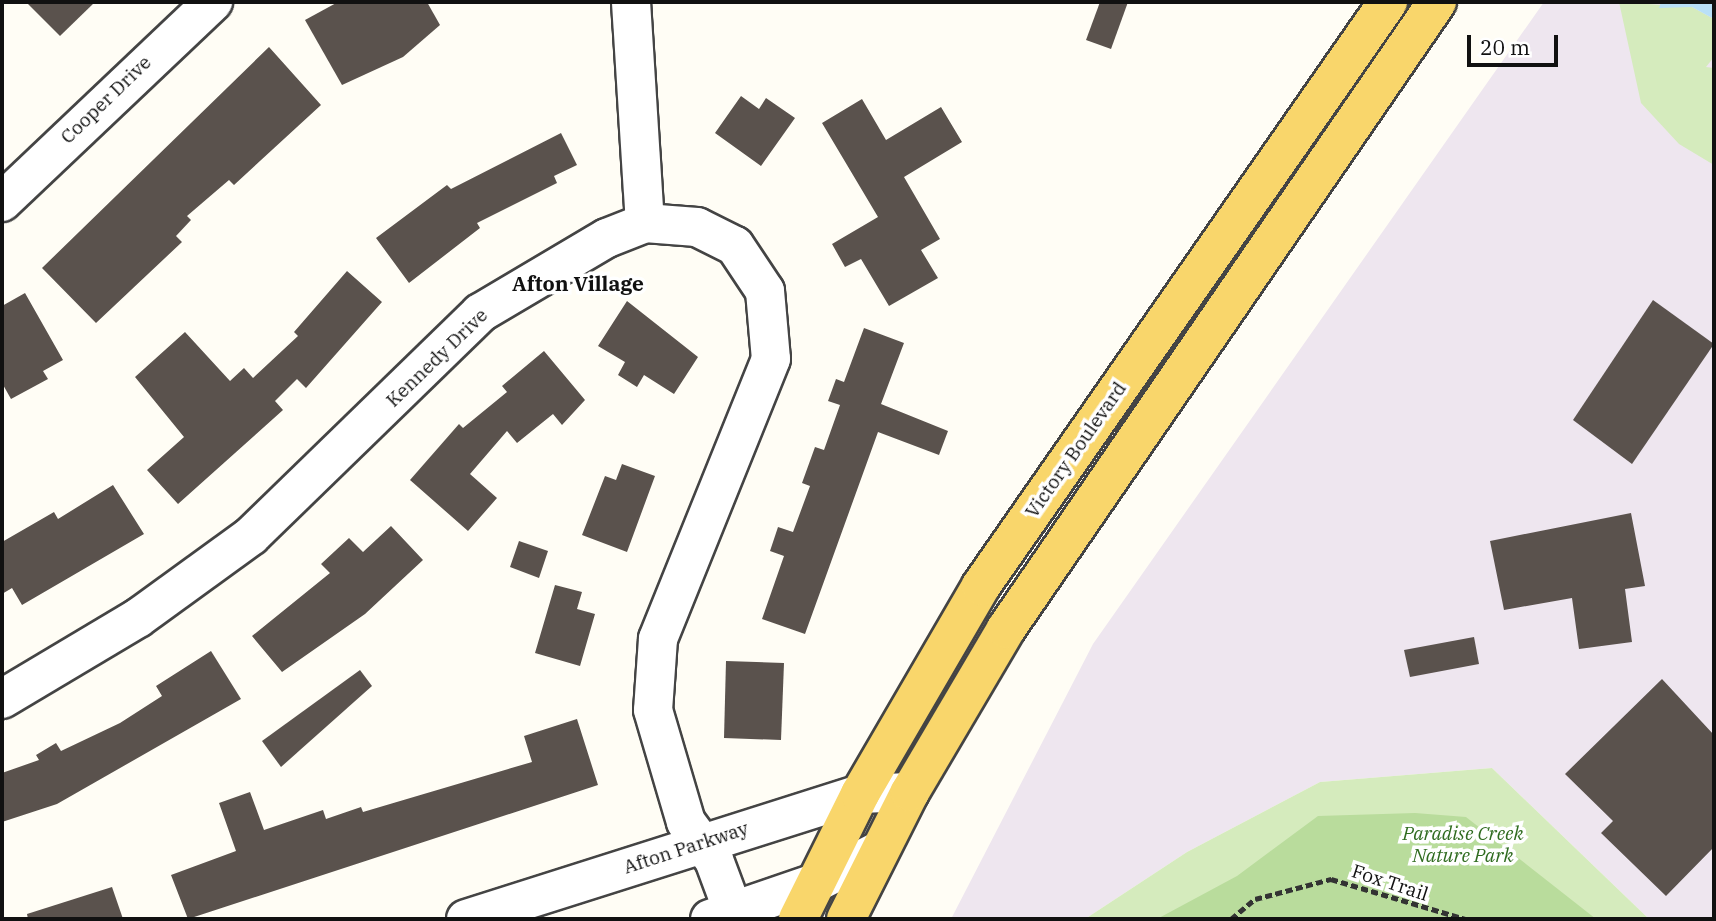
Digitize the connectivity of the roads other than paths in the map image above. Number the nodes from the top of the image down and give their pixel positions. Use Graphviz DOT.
graph roads {
  1 [pos="213,2"];
  2 [pos="631,2"];
  3 [pos="1388,2"];
  4 [pos="1437,2"];
  5 [pos="2,202"];
  6 [pos="645,223"];
  7 [pos="2,699"];
  8 [pos="910,792"];
  9 [pos="860,794"];
  10 [pos="697,844"];
  11 [pos="878,851"];
  12 [pos="815,883"];
  13 [pos="721,915"];
  14 [pos="466,919"];
  15 [pos="798,919"];
  16 [pos="846,919"];
  1 -- 5 [label="street, Cooper Drive"];
  2 -- 6 [label="street"];
  3 -- 9 [label="main road, Victory Boulevard"];
  4 -- 8 [label="main road"];
  6 -- 7 [label="street, Kennedy Drive"];
  6 -- 10 [label="street, Kennedy Drive"];
  8 -- 9 [label="street, Afton Parkway"];
  8 -- 11 [label="main road"];
  9 -- 10 [label="street, Afton Parkway"];
  9 -- 12 [label="main road, Victory Boulevard"];
  10 -- 13 [label="street, Kennedy Drive"];
  10 -- 14 [label="street, Afton Parkway"];
  11 -- 12 [label="street"];
  11 -- 16 [label="main road"];
  12 -- 13 [label="street"];
  12 -- 15 [label="main road, Victory Boulevard"];
}
